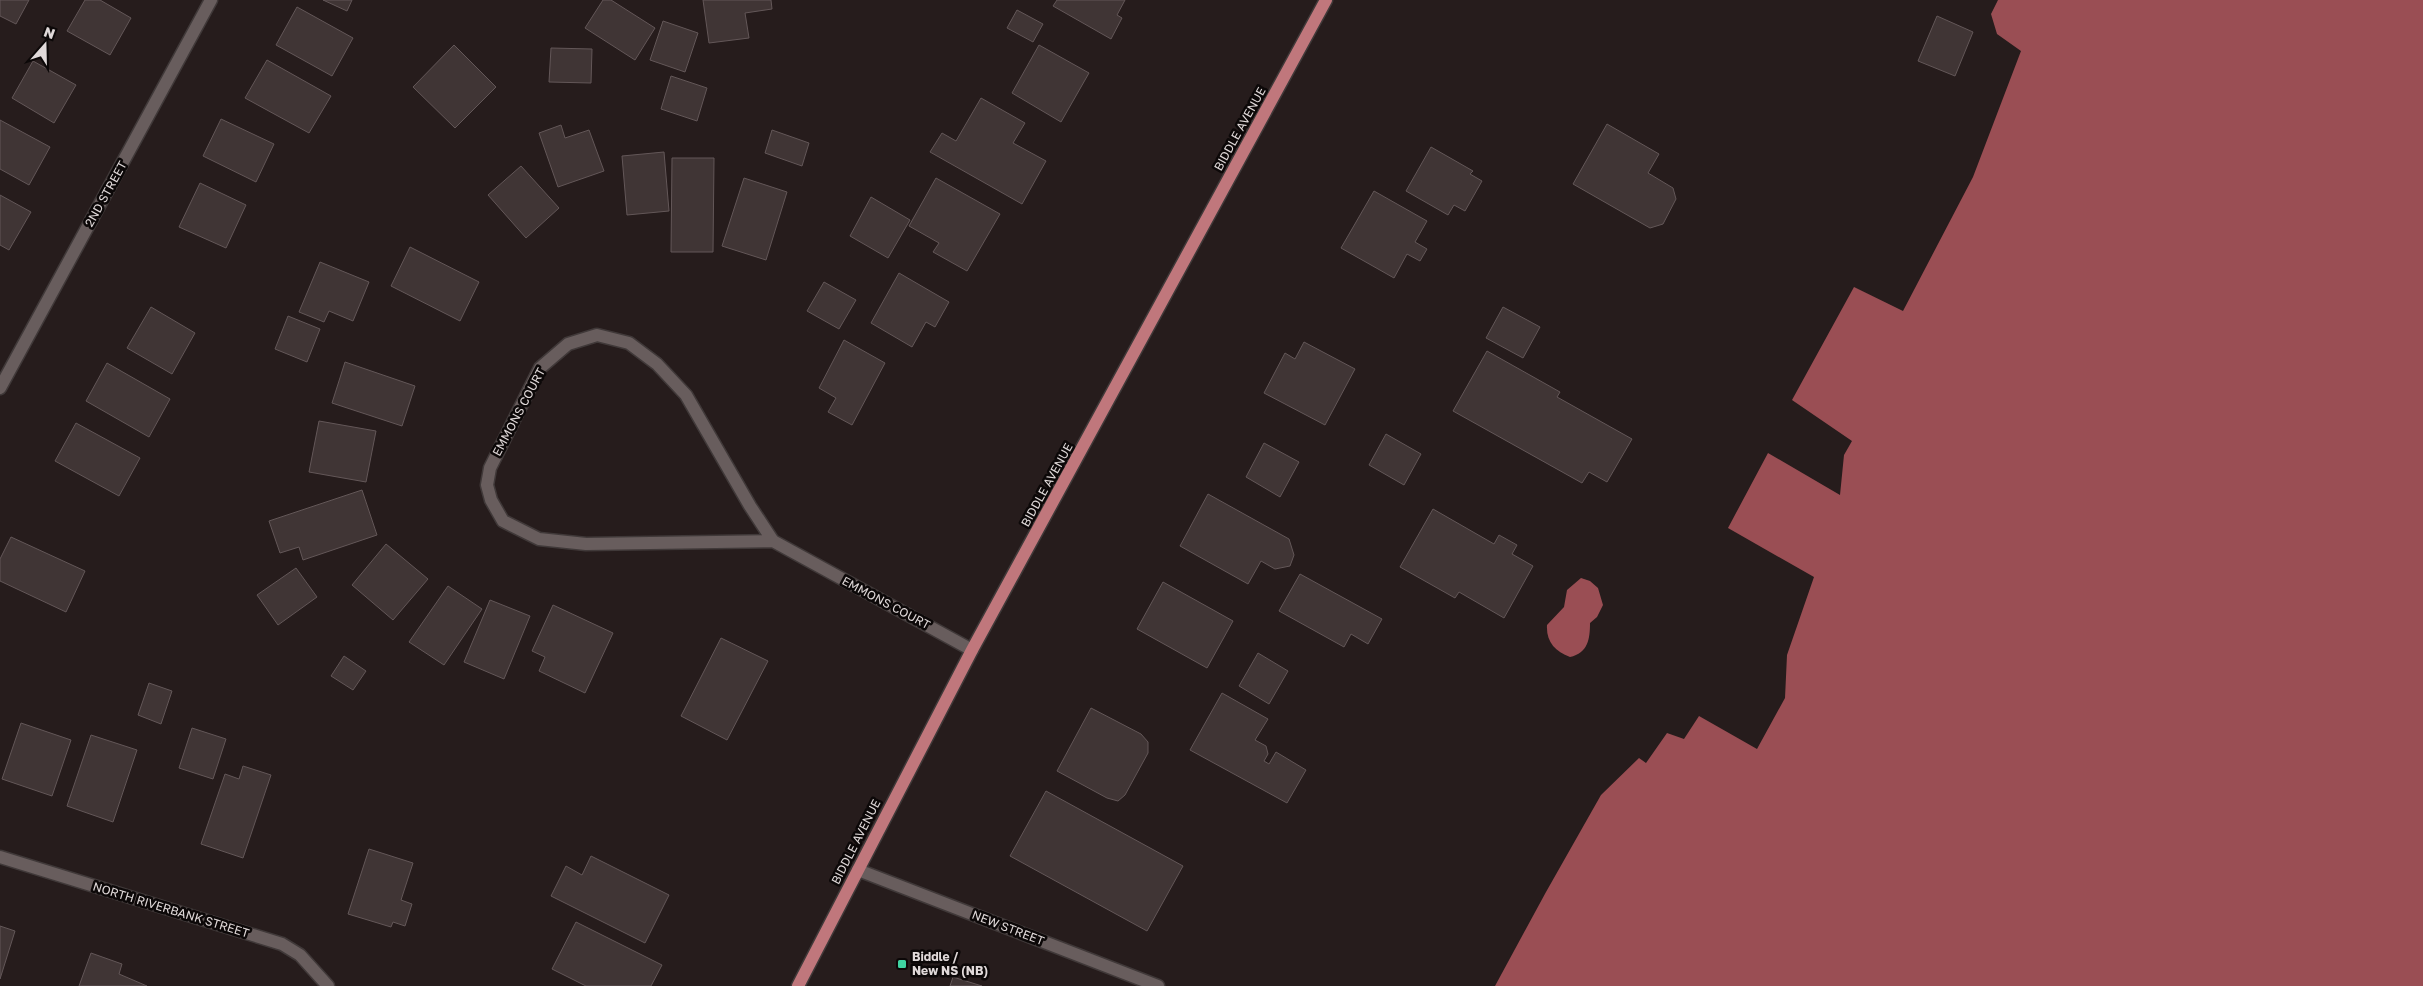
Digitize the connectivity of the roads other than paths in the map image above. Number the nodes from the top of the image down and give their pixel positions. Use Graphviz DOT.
graph roads {
  1 [pos="211,0"];
  2 [pos="1326,0"];
  3 [pos="0,388"];
  4 [pos="773,541"];
  5 [pos="972,650"];
  6 [pos="0,858"];
  7 [pos="858,870"];
  8 [pos="328,986"];
  9 [pos="798,986"];
  10 [pos="1158,986"];
  1 -- 3 [label="street, 2ND STREET"];
  2 -- 5 [label="main road, BIDDLE AVENUE"];
  4 -- 4 [label="street, EMMONS COURT"];
  4 -- 5 [label="street, EMMONS COURT"];
  5 -- 7 [label="main road, BIDDLE AVENUE"];
  6 -- 8 [label="street, NORTH RIVERBANK STREET"];
  7 -- 9 [label="main road, BIDDLE AVENUE"];
  7 -- 10 [label="street, NEW STREET"];
}
